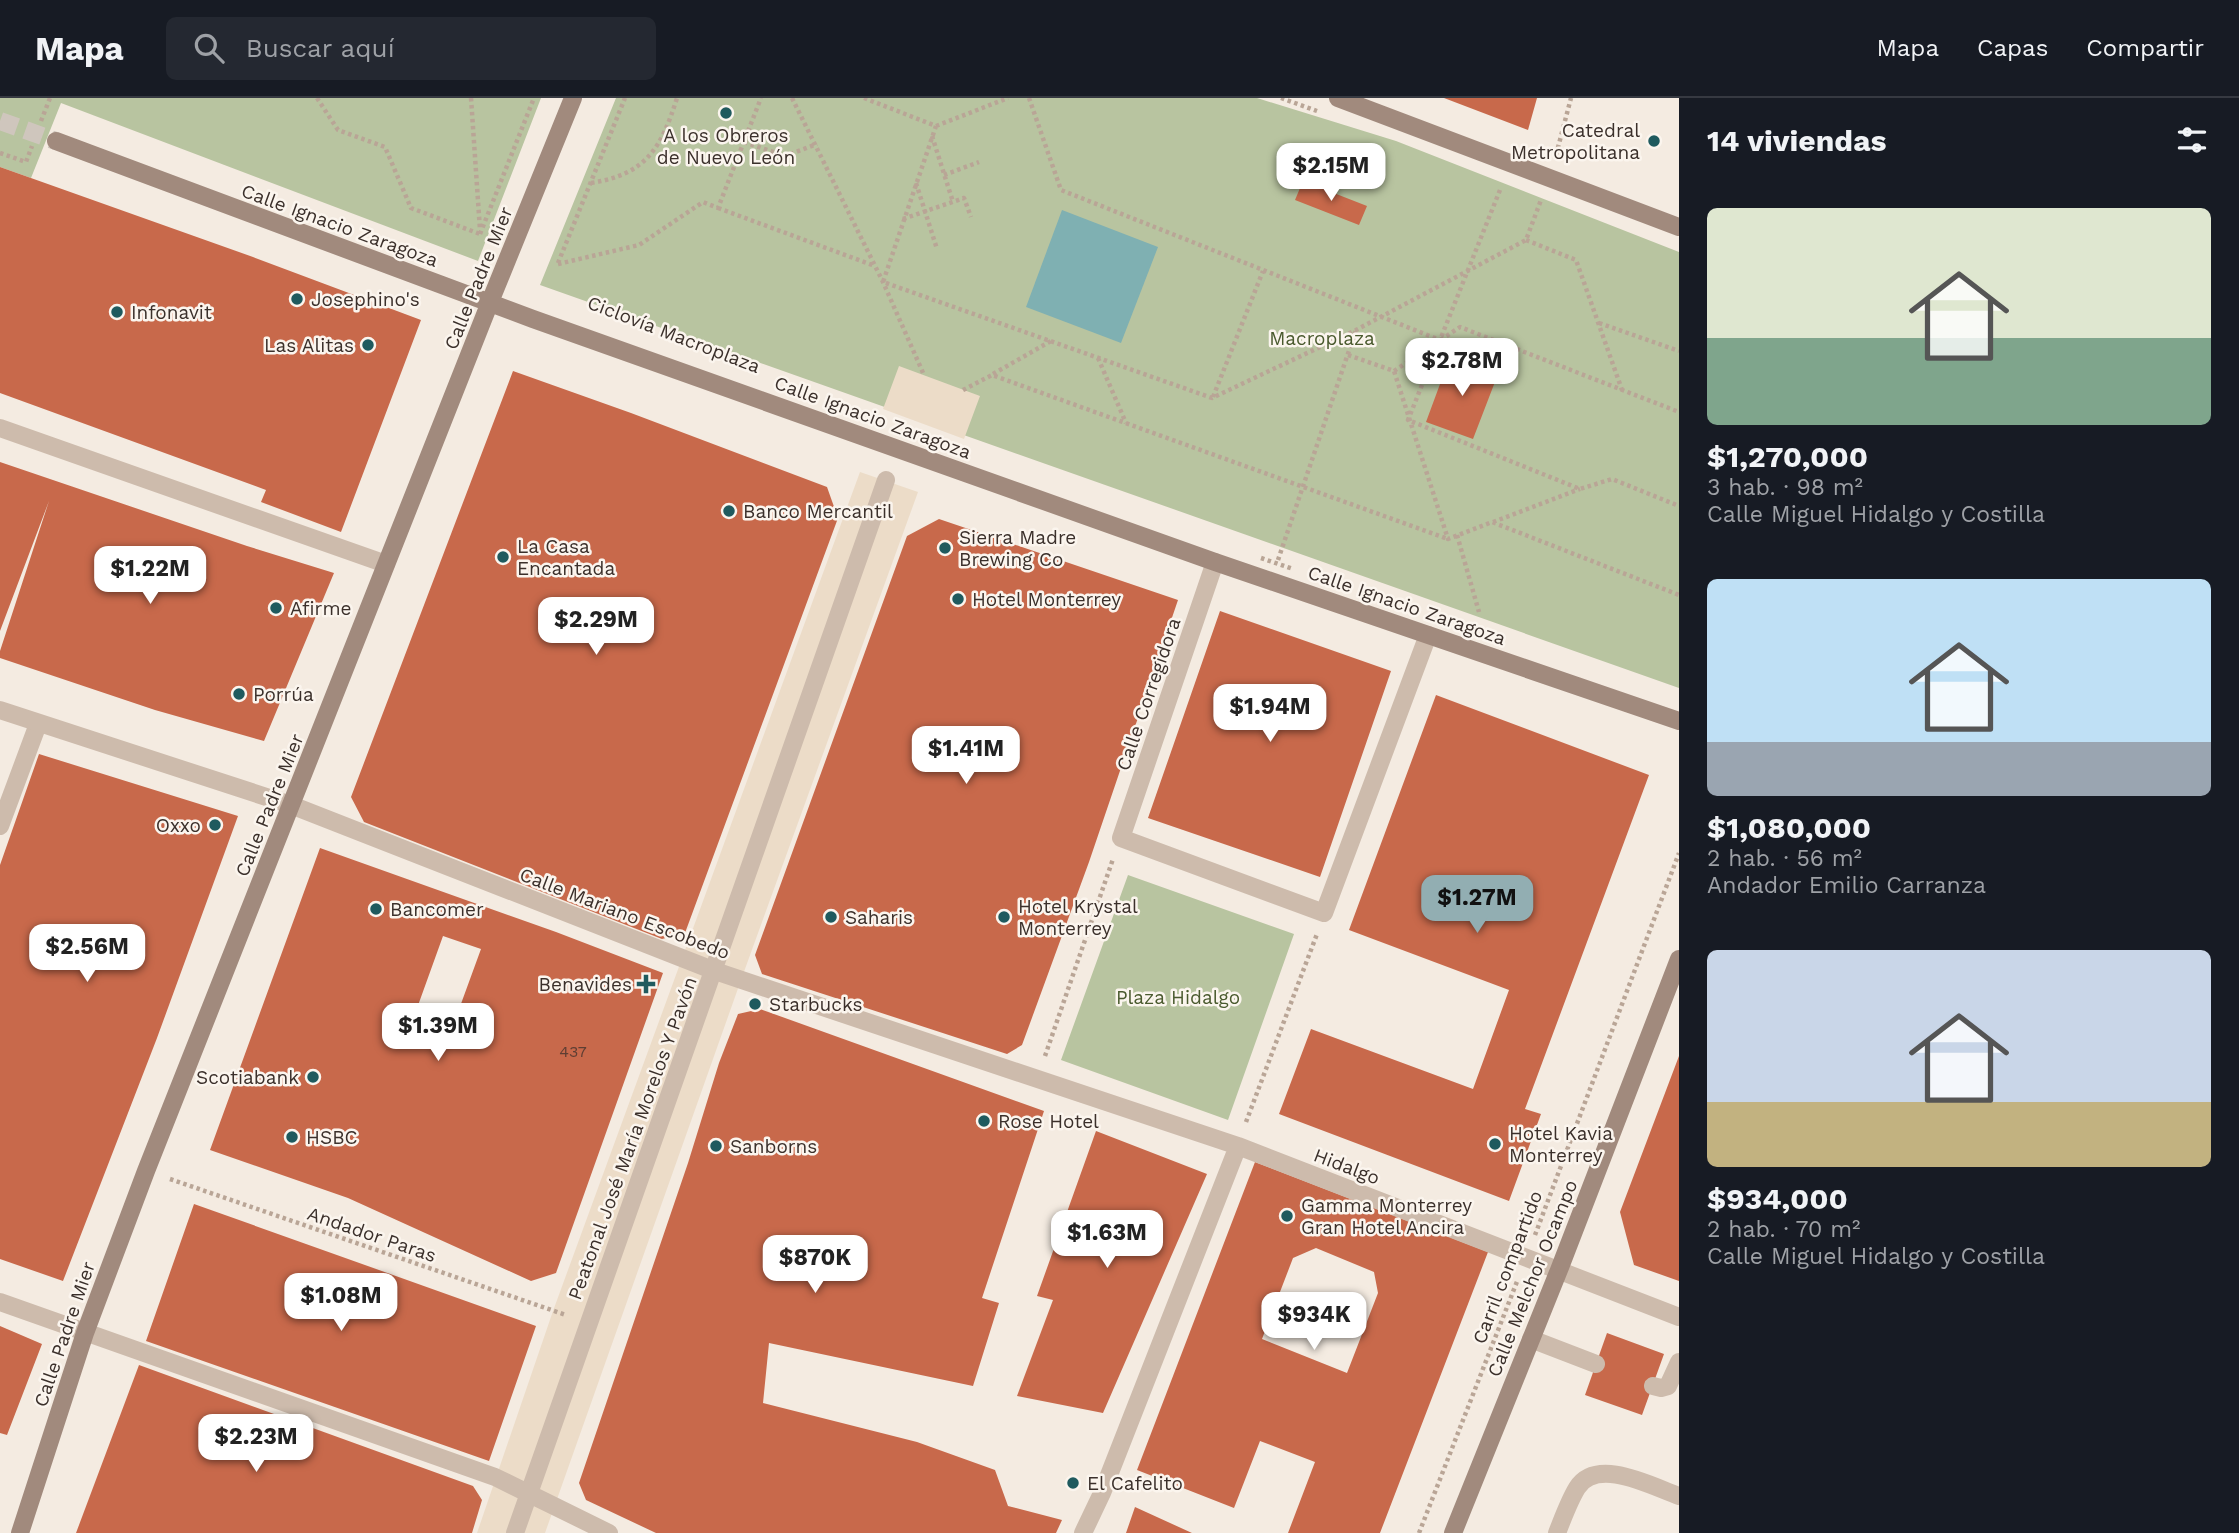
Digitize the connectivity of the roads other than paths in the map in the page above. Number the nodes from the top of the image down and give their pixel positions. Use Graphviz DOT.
graph roads {
  1 [pos="573,98"];
  2 [pos="1338,98"];
  3 [pos="56,141"];
  4 [pos="1679,227"];
  5 [pos="490,302"];
  6 [pos="0,428"];
  7 [pos="886,480"];
  8 [pos="1215,562"];
  9 [pos="386,564"];
  10 [pos="1429,635"];
  11 [pos="0,710"];
  12 [pos="1679,721"];
  13 [pos="38,724"];
  14 [pos="291,805"];
  15 [pos="0,826"];
  16 [pos="1679,959"];
  17 [pos="715,971"];
  18 [pos="1238,1146"];
  19 [pos="1559,1270"];
  20 [pos="0,1302"];
  21 [pos="1679,1317"];
  22 [pos="85,1333"];
  23 [pos="1531,1339"];
  24 [pos="1679,1362"];
  25 [pos="1596,1364"];
  26 [pos="1653,1385"];
  27 [pos="527,1494"];
  28 [pos="1679,1496"];
  29 [pos="20,1533"];
  30 [pos="515,1533"];
  31 [pos="609,1533"];
  32 [pos="1083,1533"];
  33 [pos="1454,1533"];
  34 [pos="1557,1533"];
  1 -- 5 [label="street, Calle Padre Mier"];
  2 -- 4 [label="street"];
  3 -- 5 [label="street, Calle Ignacio Zaragoza"];
  5 -- 8 [label="street, Calle Ignacio Zaragoza"];
  5 -- 9 [label="street, Calle Padre Mier"];
  6 -- 9 [label="street"];
  7 -- 17 [label="street, Peatonal José María Morelos Y Pavón"];
  8 -- 10 [label="street, Calle Ignacio Zaragoza"];
  8 -- 10 [label="street, Calle Corregidora"];
  9 -- 14 [label="street, Calle Padre Mier"];
  10 -- 12 [label="street, Calle Ignacio Zaragoza"];
  11 -- 13 [label="street, Calle Mariano Escobedo"];
  13 -- 14 [label="street, Calle Mariano Escobedo"];
  13 -- 15 [label="street"];
  14 -- 17 [label="street, Calle Mariano Escobedo"];
  14 -- 22 [label="street, Calle Padre Mier"];
  16 -- 19 [label="street, Calle Melchor Ocampo"];
  17 -- 18 [label="street, Calle Mariano Escobedo"];
  17 -- 27 [label="street, Peatonal José María Morelos Y Pavón"];
  18 -- 19 [label="street, Hidalgo"];
  18 -- 32 [label="street"];
  19 -- 21 [label="street"];
  19 -- 23 [label="street, Calle Melchor Ocampo"];
  20 -- 22 [label="street"];
  22 -- 27 [label="street"];
  22 -- 29 [label="street, Calle Padre Mier"];
  23 -- 25 [label="street"];
  23 -- 33 [label="street, Calle Melchor Ocampo"];
  24 -- 26 [label="street"];
  27 -- 30 [label="street, Peatonal José María Morelos Y Pavón"];
  27 -- 31 [label="street"];
  28 -- 34 [label="street"];
}
